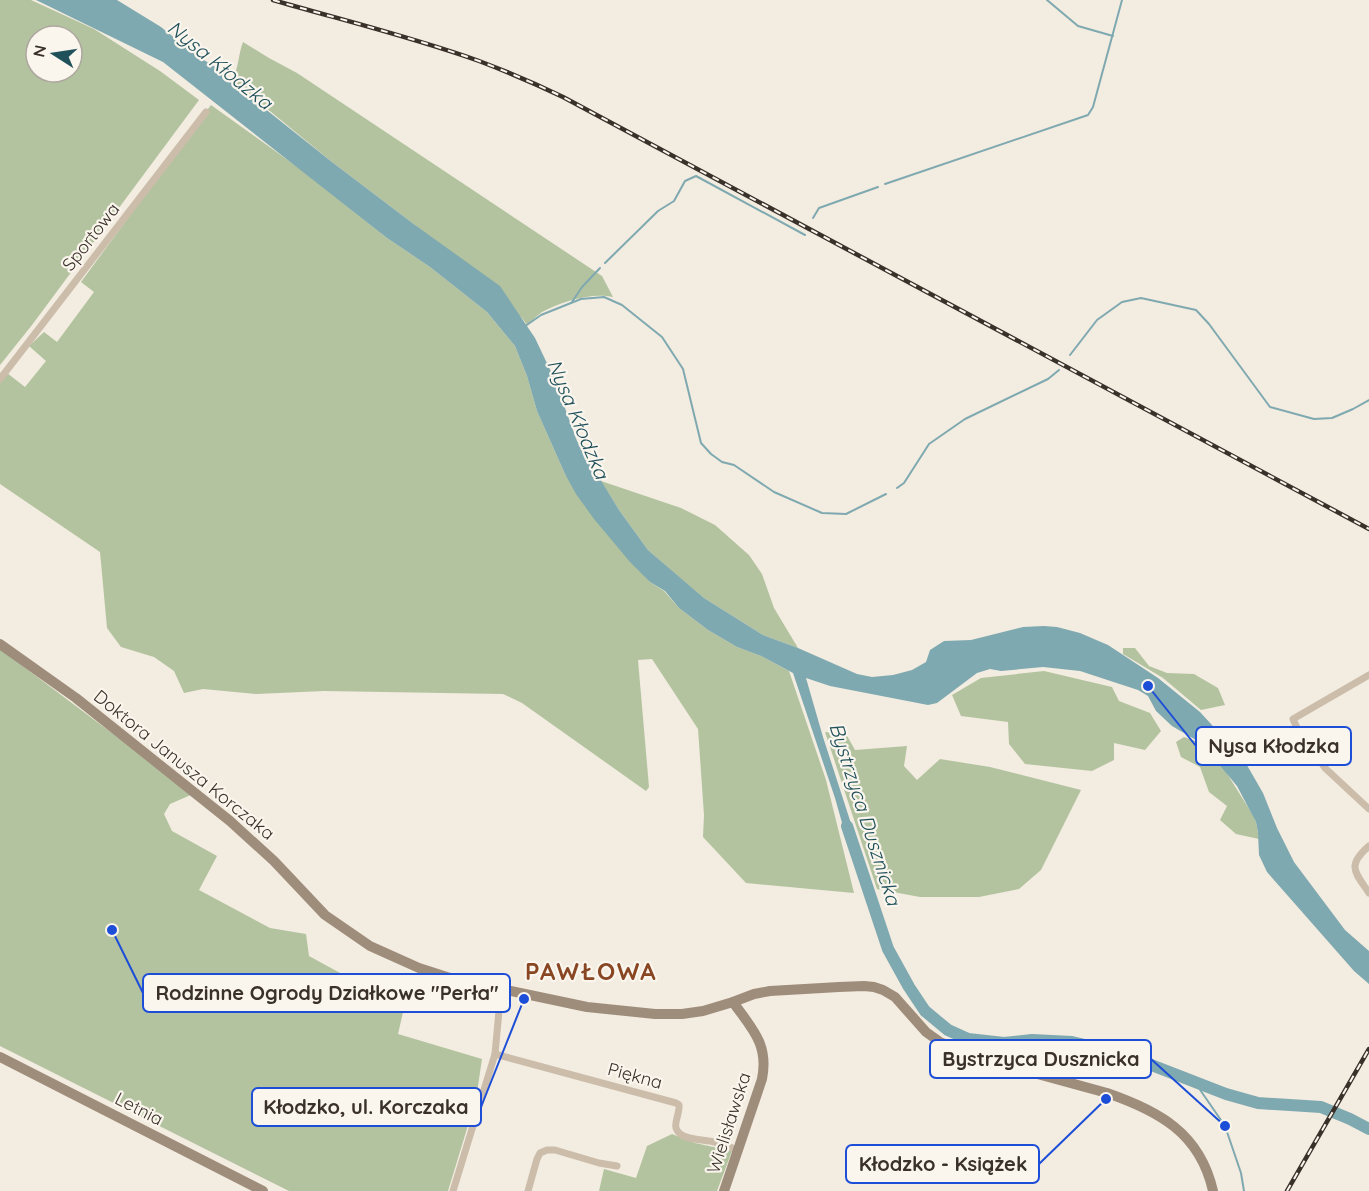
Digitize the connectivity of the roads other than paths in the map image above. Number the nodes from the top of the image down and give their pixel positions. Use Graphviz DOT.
graph roads {
  1 [pos="206,112"];
  2 [pos="0,379"];
  3 [pos="0,644"];
  4 [pos="1369,675"];
  5 [pos="1369,809"];
  6 [pos="1369,846"];
  7 [pos="1369,894"];
  8 [pos="501,989"];
  9 [pos="733,1002"];
  10 [pos="495,1054"];
  11 [pos="0,1057"];
  12 [pos="737,1150"];
  13 [pos="617,1166"];
  14 [pos="263,1191"];
  15 [pos="453,1191"];
  16 [pos="528,1191"];
  17 [pos="724,1191"];
  18 [pos="1213,1191"];
  1 -- 2 [label="street, Sportowa"];
  3 -- 8 [label="street, Doktora Janusza Korczaka"];
  4 -- 5 [label="street"];
  6 -- 7 [label="street"];
  8 -- 9 [label="street, Doktora Janusza Korczaka"];
  8 -- 10 [label="street"];
  9 -- 12 [label="street, Wielisławska"];
  9 -- 18 [label="street, Doktora Janusza Korczaka"];
  10 -- 12 [label="street, Piękna"];
  10 -- 15 [label="street"];
  11 -- 14 [label="street, Letnia"];
  12 -- 17 [label="street, Wielisławska"];
  13 -- 16 [label="street"];
}
